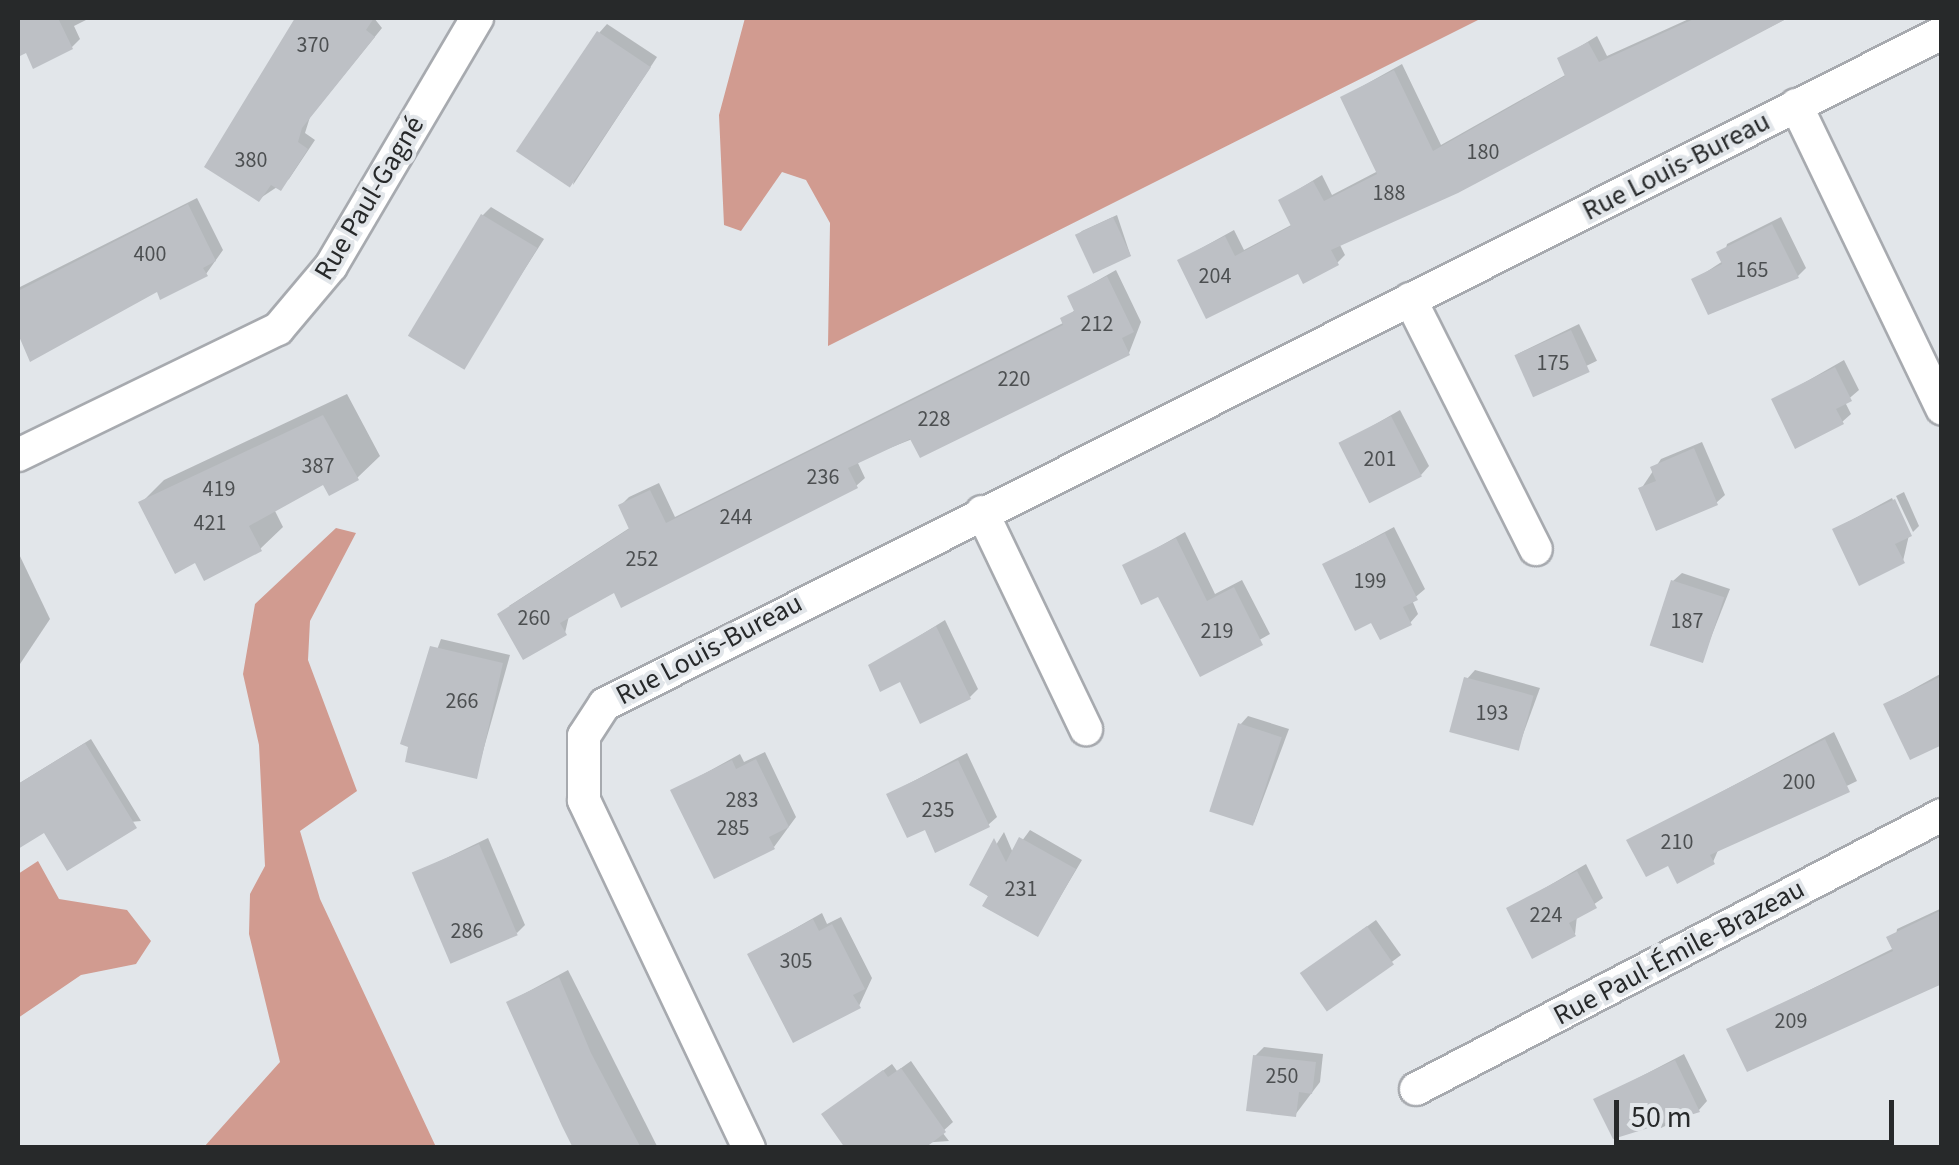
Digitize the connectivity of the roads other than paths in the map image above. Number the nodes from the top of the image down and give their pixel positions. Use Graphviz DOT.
graph roads {
  1 [pos="477,18"];
  2 [pos="1942,34"];
  3 [pos="1796,105"];
  4 [pos="1410,299"];
  5 [pos="1942,410"];
  6 [pos="18,455"];
  7 [pos="982,512"];
  8 [pos="1536,549"];
  9 [pos="1086,729"];
  10 [pos="1942,815"];
  11 [pos="1416,1089"];
  12 [pos="749,1148"];
  1 -- 6 [label="street, Rue Paul-Gagné"];
  2 -- 3 [label="street, Rue Louis-Bureau"];
  3 -- 4 [label="street, Rue Louis-Bureau"];
  3 -- 5 [label="street"];
  4 -- 7 [label="street, Rue Louis-Bureau"];
  4 -- 8 [label="street"];
  7 -- 9 [label="street"];
  7 -- 12 [label="street, Rue Louis-Bureau"];
  10 -- 11 [label="street, Rue Paul-Émile-Brazeau"];
}
